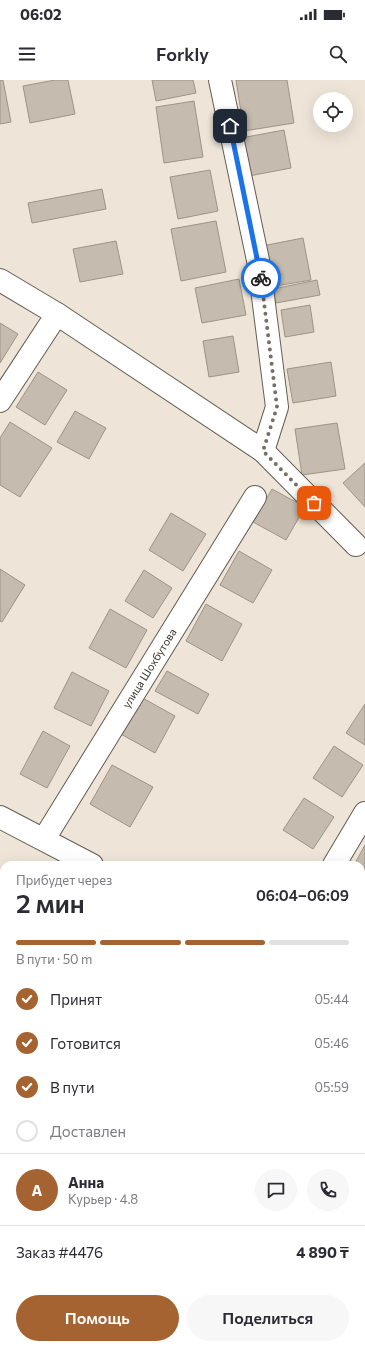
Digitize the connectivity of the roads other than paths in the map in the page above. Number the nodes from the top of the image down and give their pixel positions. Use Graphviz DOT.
graph roads {
  1 [pos="220,80"];
  2 [pos="0,280"];
  3 [pos="57,314"];
  4 [pos="0,402"];
  5 [pos="263,451"];
  6 [pos="255,497"];
  7 [pos="356,546"];
  8 [pos="365,813"];
  9 [pos="0,817"];
  10 [pos="44,839"];
  11 [pos="85,861"];
  12 [pos="336,861"];
  1 -- 5 [label="main road"];
  2 -- 3 [label="main road"];
  3 -- 4 [label="main road"];
  3 -- 5 [label="main road"];
  5 -- 7 [label="main road"];
  6 -- 10 [label="main road, улица Шохбутова"];
  8 -- 12 [label="main road"];
  9 -- 10 [label="main road"];
  10 -- 11 [label="main road"];
}
